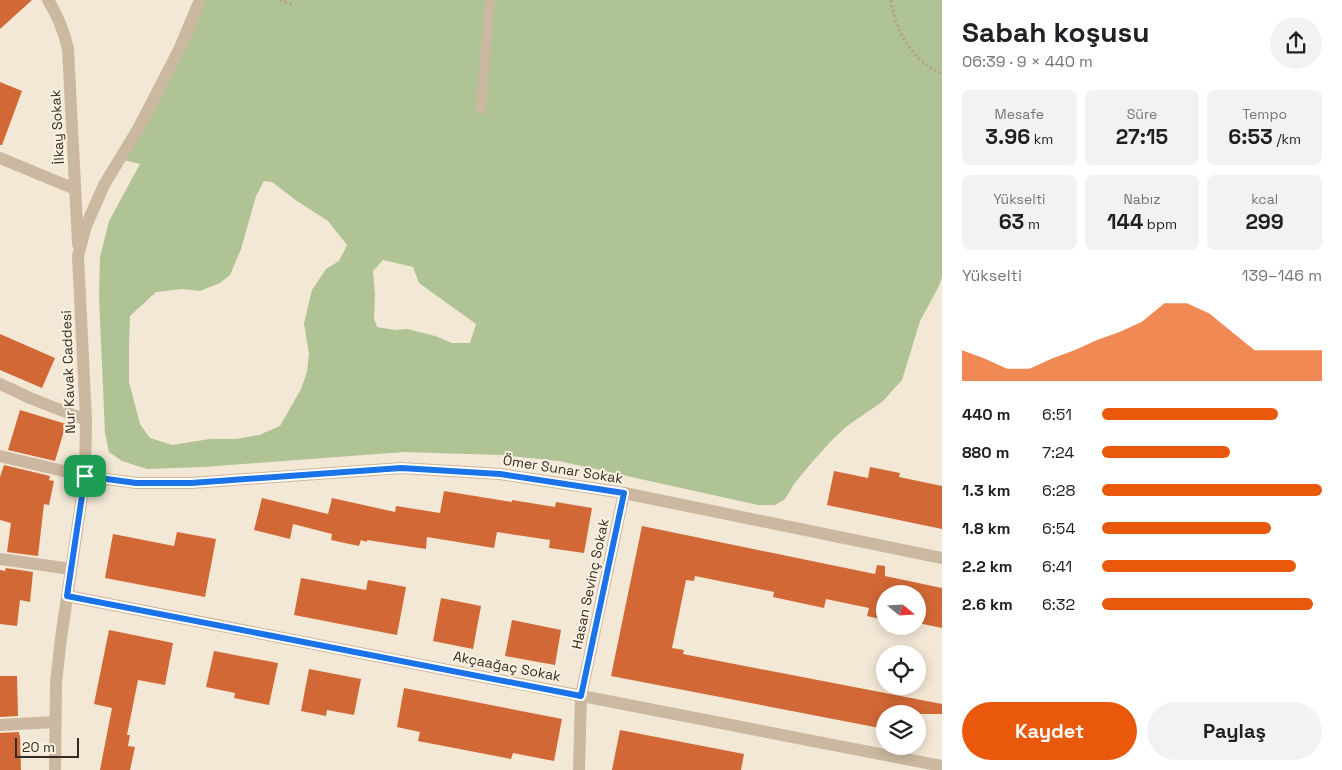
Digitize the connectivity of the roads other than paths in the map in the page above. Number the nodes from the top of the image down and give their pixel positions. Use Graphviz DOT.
graph roads {
  1 [pos="48,0"];
  2 [pos="200,0"];
  3 [pos="490,0"];
  4 [pos="481,109"];
  5 [pos="0,158"];
  6 [pos="75,189"];
  7 [pos="78,256"];
  8 [pos="0,384"];
  9 [pos="86,420"];
  10 [pos="0,456"];
  11 [pos="85,476"];
  12 [pos="624,493"];
  13 [pos="942,558"];
  14 [pos="0,560"];
  15 [pos="71,568"];
  16 [pos="67,596"];
  17 [pos="581,696"];
  18 [pos="55,722"];
  19 [pos="0,725"];
  20 [pos="942,766"];
  21 [pos="55,770"];
  22 [pos="579,770"];
  1 -- 6 [label="street, İlkay Sokak"];
  2 -- 7 [label="street, Nur Kavak Caddesi"];
  3 -- 4 [label="lane"];
  5 -- 6 [label="street"];
  6 -- 7 [label="street, İlkay Sokak"];
  7 -- 9 [label="street, Nur Kavak Caddesi"];
  8 -- 9 [label="street"];
  9 -- 11 [label="street, Nur Kavak Caddesi"];
  10 -- 11 [label="street, Ömer Sunar Sokak"];
  11 -- 12 [label="street, Ömer Sunar Sokak"];
  11 -- 15 [label="street, Nur Kavak Caddesi"];
  12 -- 13 [label="street, Ömer Sunar Sokak"];
  12 -- 17 [label="street, Hasan Sevinç Sokak"];
  14 -- 15 [label="street"];
  15 -- 16 [label="street, Nur Kavak Caddesi"];
  16 -- 17 [label="street, Akçaağaç Sokak"];
  16 -- 18 [label="street, Nur Kavak Caddesi"];
  17 -- 20 [label="street, Akçaağaç Sokak"];
  17 -- 22 [label="street, Hasan Sevinç Sokak"];
  18 -- 19 [label="street"];
  18 -- 21 [label="street, Nur Kavak Caddesi"];
}
